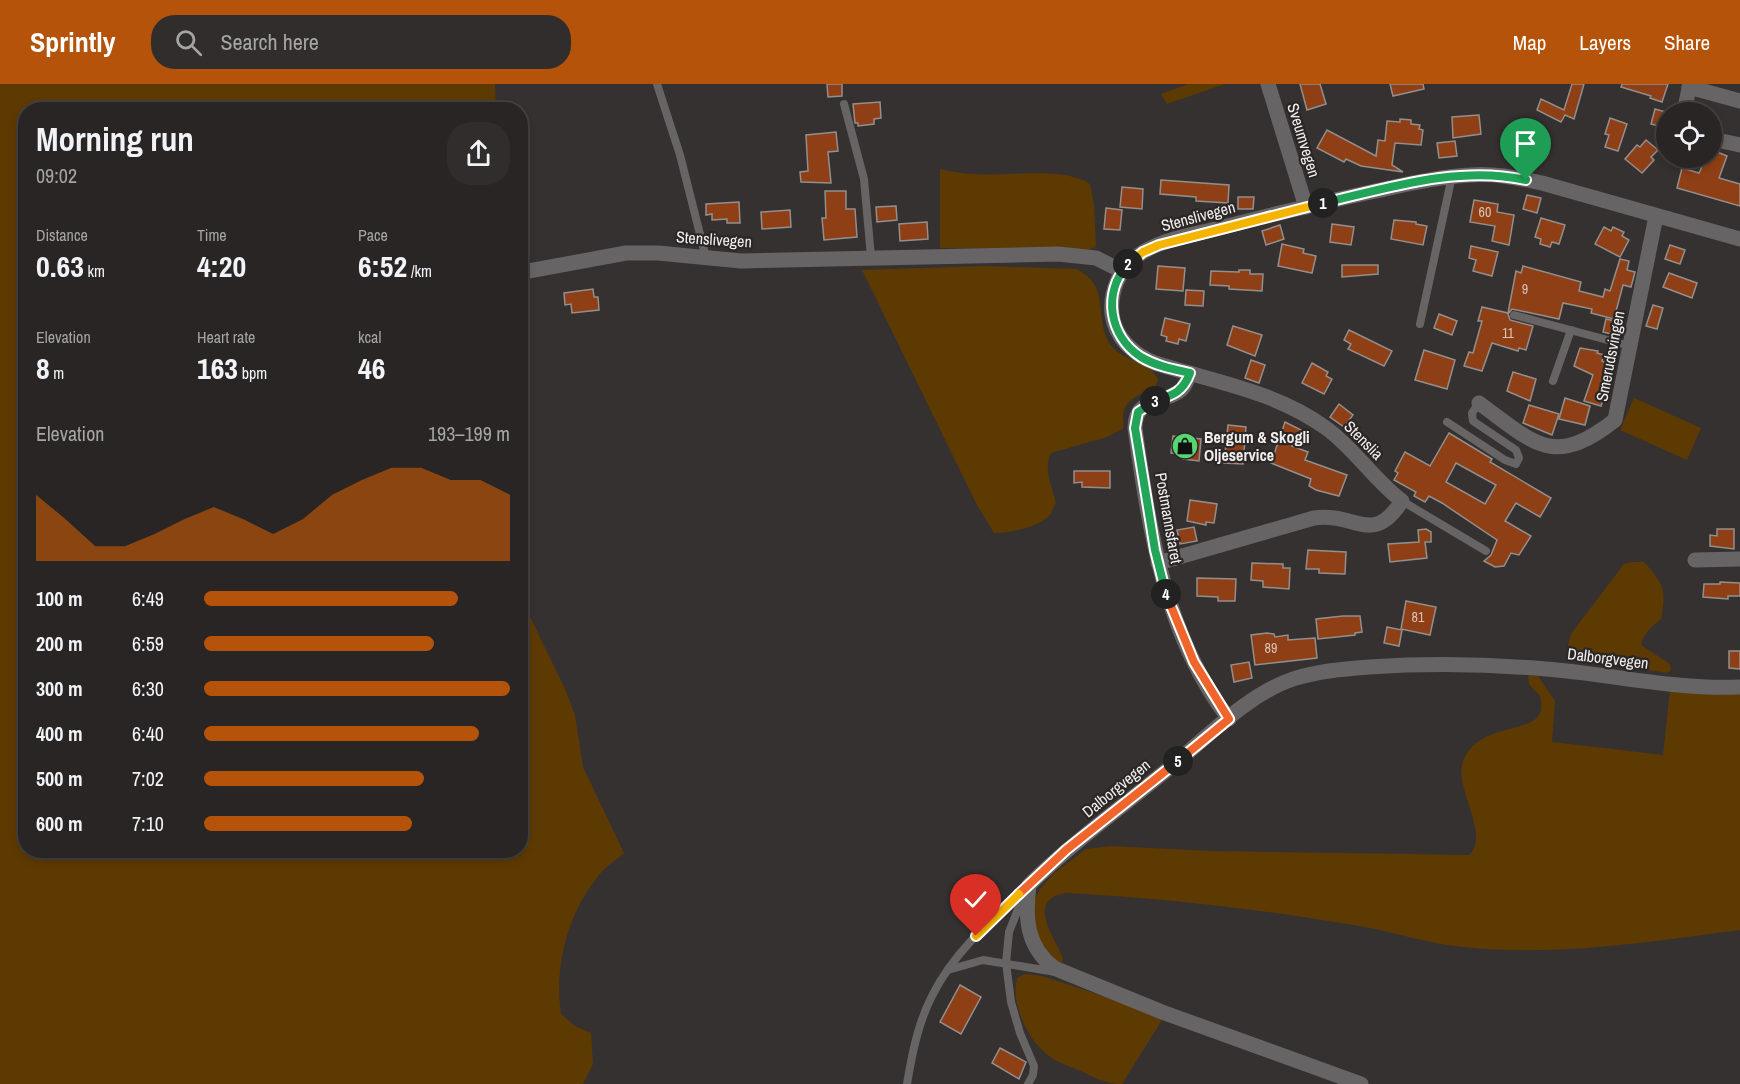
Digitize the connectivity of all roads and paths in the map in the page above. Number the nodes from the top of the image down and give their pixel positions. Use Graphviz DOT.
graph roads {
  1 [pos="657,84"];
  2 [pos="1268,84"];
  3 [pos="1689,86"];
  4 [pos="1740,101"];
  5 [pos="1686,102"];
  6 [pos="844,104"];
  7 [pos="1722,141"];
  8 [pos="1740,145"];
  9 [pos="1452,176"];
  10 [pos="1306,207"];
  11 [pos="1656,216"];
  12 [pos="1740,239"];
  13 [pos="871,257"];
  14 [pos="706,258"];
  15 [pos="528,271"];
  16 [pos="1122,271"];
  17 [pos="1515,315"];
  18 [pos="1420,324"];
  19 [pos="1571,330"];
  20 [pos="1630,346"];
  21 [pos="1190,373"];
  22 [pos="1552,381"];
  23 [pos="1479,404"];
  24 [pos="1448,422"];
  25 [pos="1402,501"];
  26 [pos="1486,551"];
  27 [pos="1740,559"];
  28 [pos="1695,560"];
  29 [pos="1158,563"];
  30 [pos="1740,687"];
  31 [pos="1229,719"];
  32 [pos="1029,885"];
  33 [pos="1006,963"];
  34 [pos="948,970"];
  35 [pos="1064,973"];
  36 [pos="907,1084"];
  37 [pos="1028,1084"];
  38 [pos="1361,1084"];
  1 -- 14 [label="lane"];
  2 -- 10 [label="street, Sveumvegen"];
  3 -- 4 [label="street"];
  3 -- 5 [label="street"];
  6 -- 13 [label="lane"];
  7 -- 8 [label="street"];
  9 -- 10 [label="street, Stenslivegen"];
  9 -- 11 [label="street, Stenslivegen"];
  9 -- 18 [label="lane"];
  10 -- 16 [label="street, Stenslivegen"];
  11 -- 12 [label="street, Stenslivegen"];
  11 -- 20 [label="street, Smerudsvingen"];
  13 -- 14 [label="street, Stenslivegen"];
  13 -- 16 [label="street, Stenslivegen"];
  14 -- 15 [label="street, Stenslivegen"];
  16 -- 21 [label="street, Stenslia"];
  17 -- 19 [label="lane"];
  19 -- 20 [label="lane"];
  19 -- 22 [label="lane"];
  20 -- 23 [label="street, Smerudsvingen"];
  21 -- 25 [label="street, Stenslia"];
  21 -- 29 [label="street, Postmannsfaret"];
  23 -- 24 [label="lane"];
  25 -- 26 [label="lane"];
  25 -- 29 [label="street"];
  27 -- 28 [label="street"];
  29 -- 31 [label="street, Postmannsfaret"];
  30 -- 31 [label="street, Dalborgvegen"];
  31 -- 32 [label="street, Dalborgvegen"];
  32 -- 33 [label="lane"];
  32 -- 34 [label="lane"];
  32 -- 35 [label="street"];
  33 -- 34 [label="lane"];
  33 -- 35 [label="lane"];
  33 -- 37 [label="lane"];
  34 -- 36 [label="lane"];
  35 -- 38 [label="street"];
}
